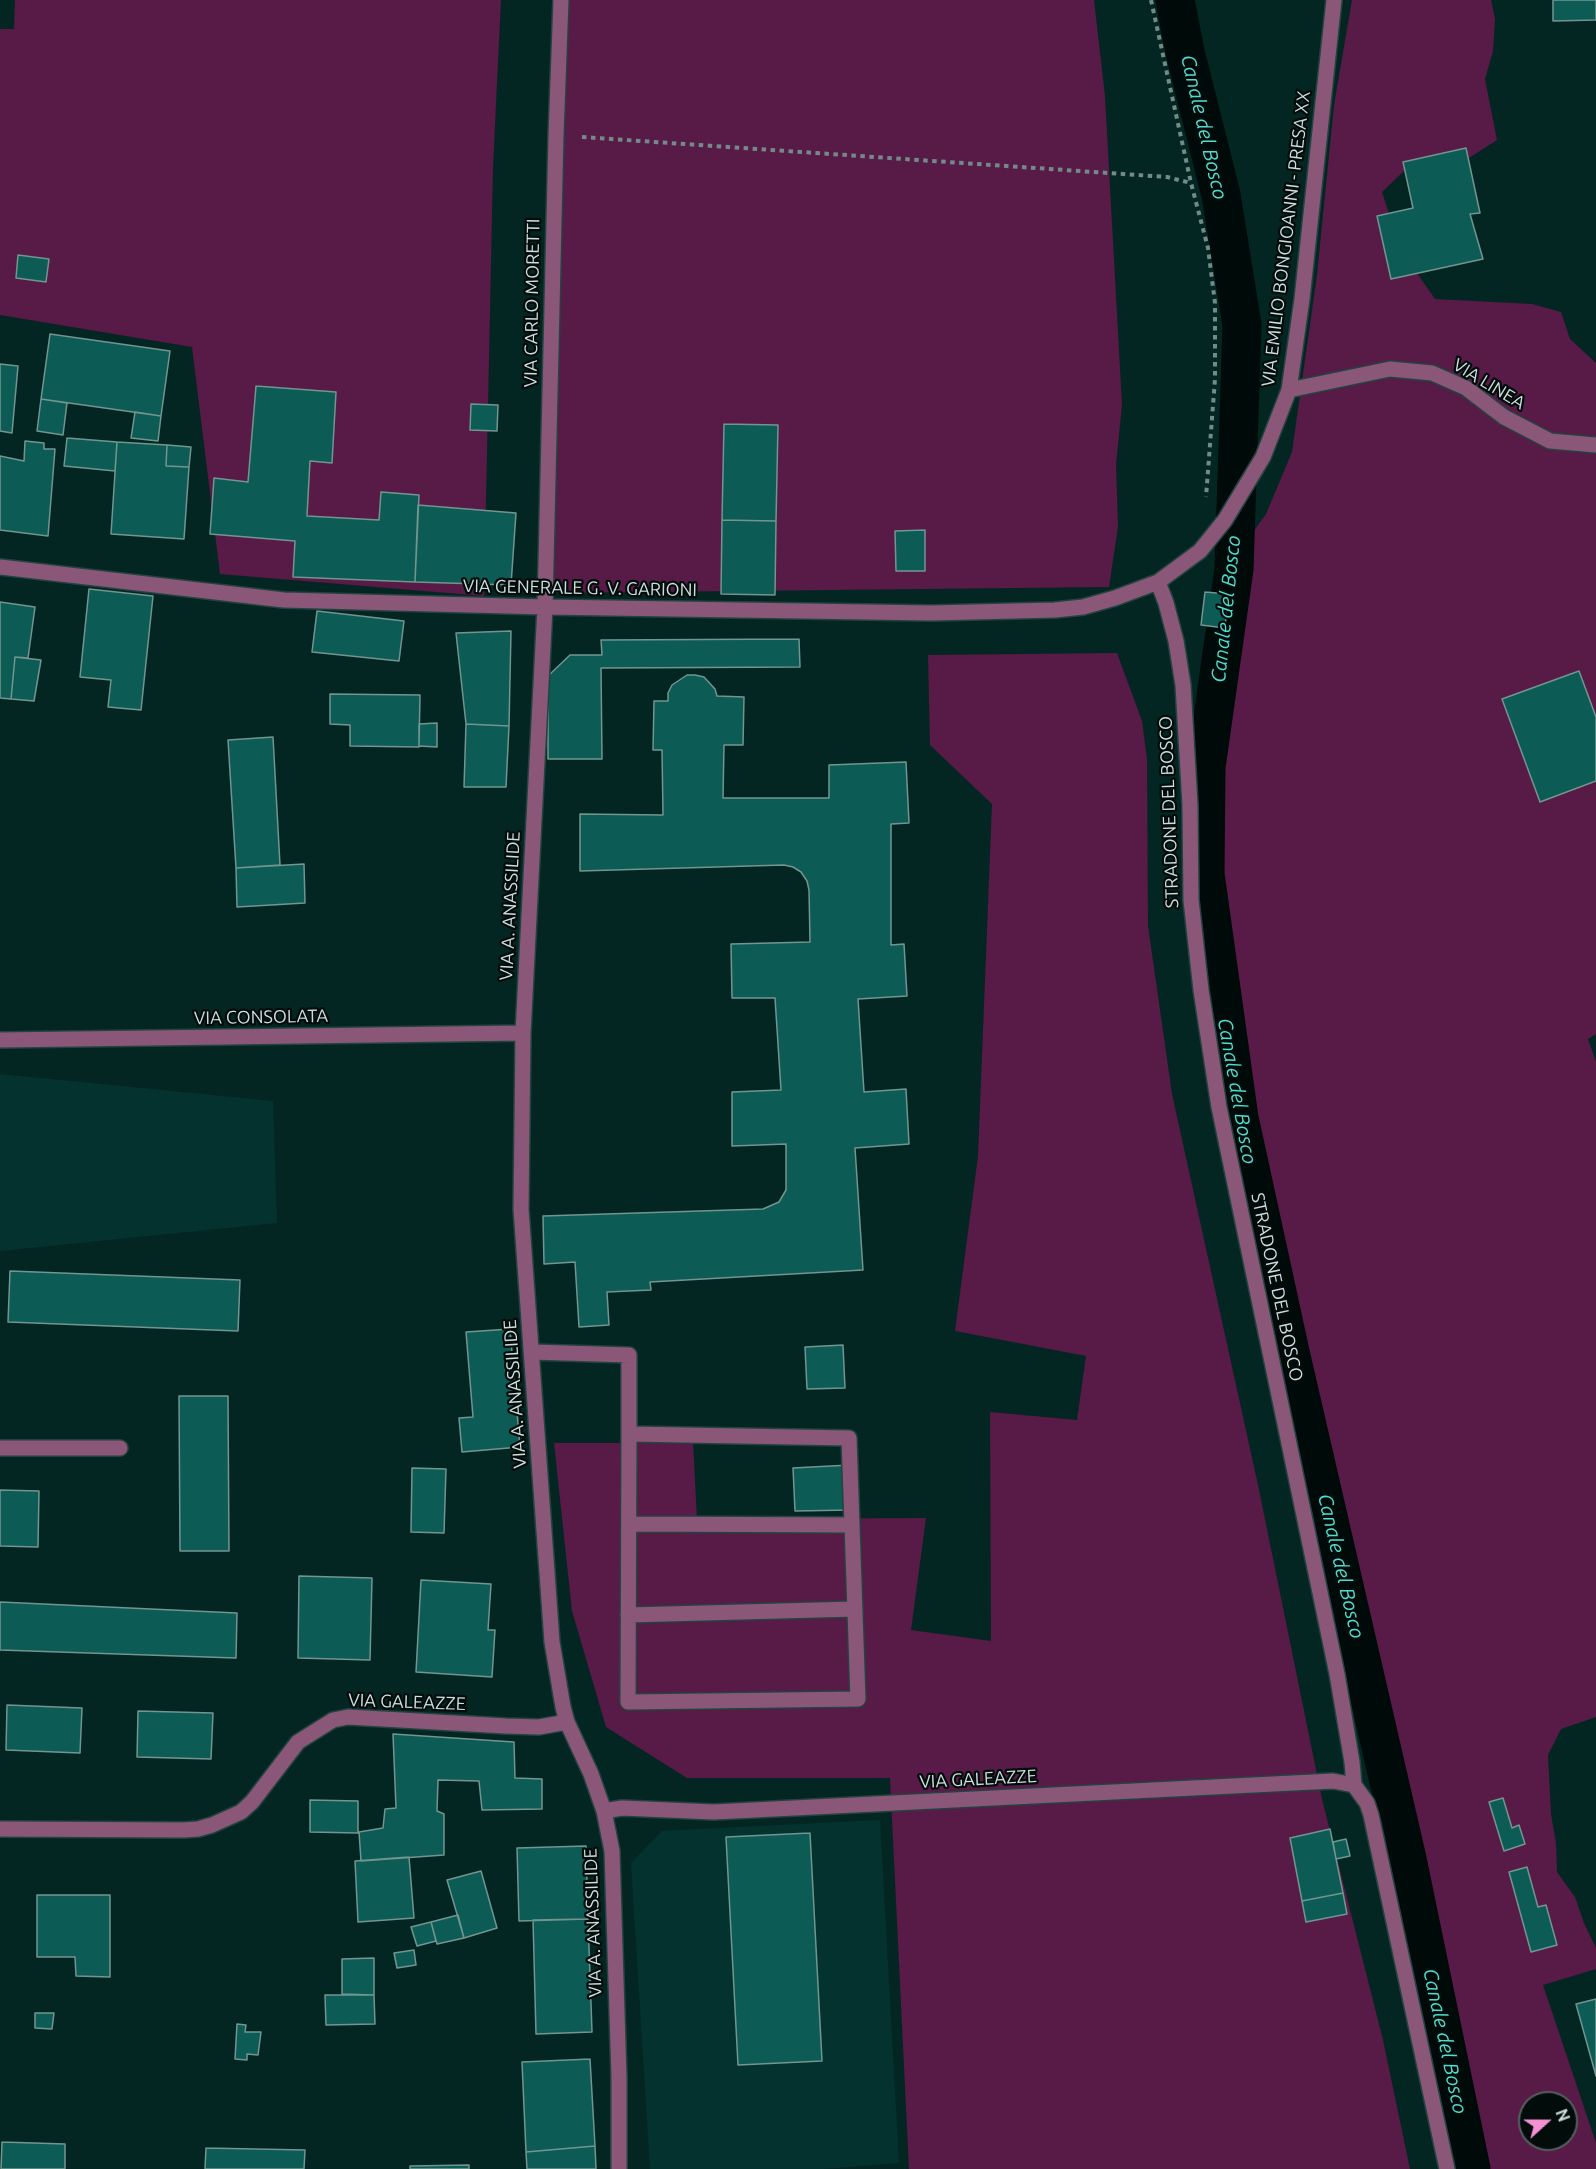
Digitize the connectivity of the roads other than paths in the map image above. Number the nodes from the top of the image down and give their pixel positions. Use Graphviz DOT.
graph roads {
  1 [pos="561,0"];
  2 [pos="1334,0"];
  3 [pos="1289,390"];
  4 [pos="1596,445"];
  5 [pos="0,567"];
  6 [pos="1158,582"];
  7 [pos="544,607"];
  8 [pos="523,1033"];
  9 [pos="0,1040"];
  10 [pos="532,1352"];
  11 [pos="629,1434"];
  12 [pos="0,1448"];
  13 [pos="120,1448"];
  14 [pos="629,1524"];
  15 [pos="852,1525"];
  16 [pos="855,1609"];
  17 [pos="628,1615"];
  18 [pos="567,1722"];
  19 [pos="1354,1785"];
  20 [pos="604,1811"];
  21 [pos="0,1829"];
  22 [pos="619,2169"];
  23 [pos="1448,2169"];
  1 -- 7 [label="street, VIA CARLO MORETTI"];
  2 -- 3 [label="street, VIA EMILIO BONGIOANNI - PRESA XX"];
  3 -- 4 [label="street, VIA LINEA"];
  3 -- 6 [label="street, VIA EMILIO BONGIOANNI - PRESA XX"];
  5 -- 7 [label="street, VIA GENERALE G. V. GARIONI"];
  6 -- 7 [label="street, VIA GENERALE G. V. GARIONI"];
  6 -- 19 [label="street, STRADONE DEL BOSCO"];
  7 -- 8 [label="street, VIA A. ANASSILIDE"];
  8 -- 9 [label="street, VIA CONSOLATA"];
  8 -- 10 [label="street, VIA A. ANASSILIDE"];
  10 -- 11 [label="street"];
  10 -- 18 [label="street, VIA A. ANASSILIDE"];
  11 -- 14 [label="street"];
  11 -- 15 [label="street"];
  12 -- 13 [label="street"];
  14 -- 15 [label="street"];
  14 -- 17 [label="street"];
  15 -- 16 [label="street"];
  16 -- 17 [label="street"];
  16 -- 17 [label="street"];
  18 -- 20 [label="street, VIA A. ANASSILIDE"];
  18 -- 21 [label="street, VIA GALEAZZE"];
  19 -- 20 [label="street, VIA GALEAZZE"];
  19 -- 23 [label="street"];
  20 -- 22 [label="street, VIA A. ANASSILIDE"];
}
